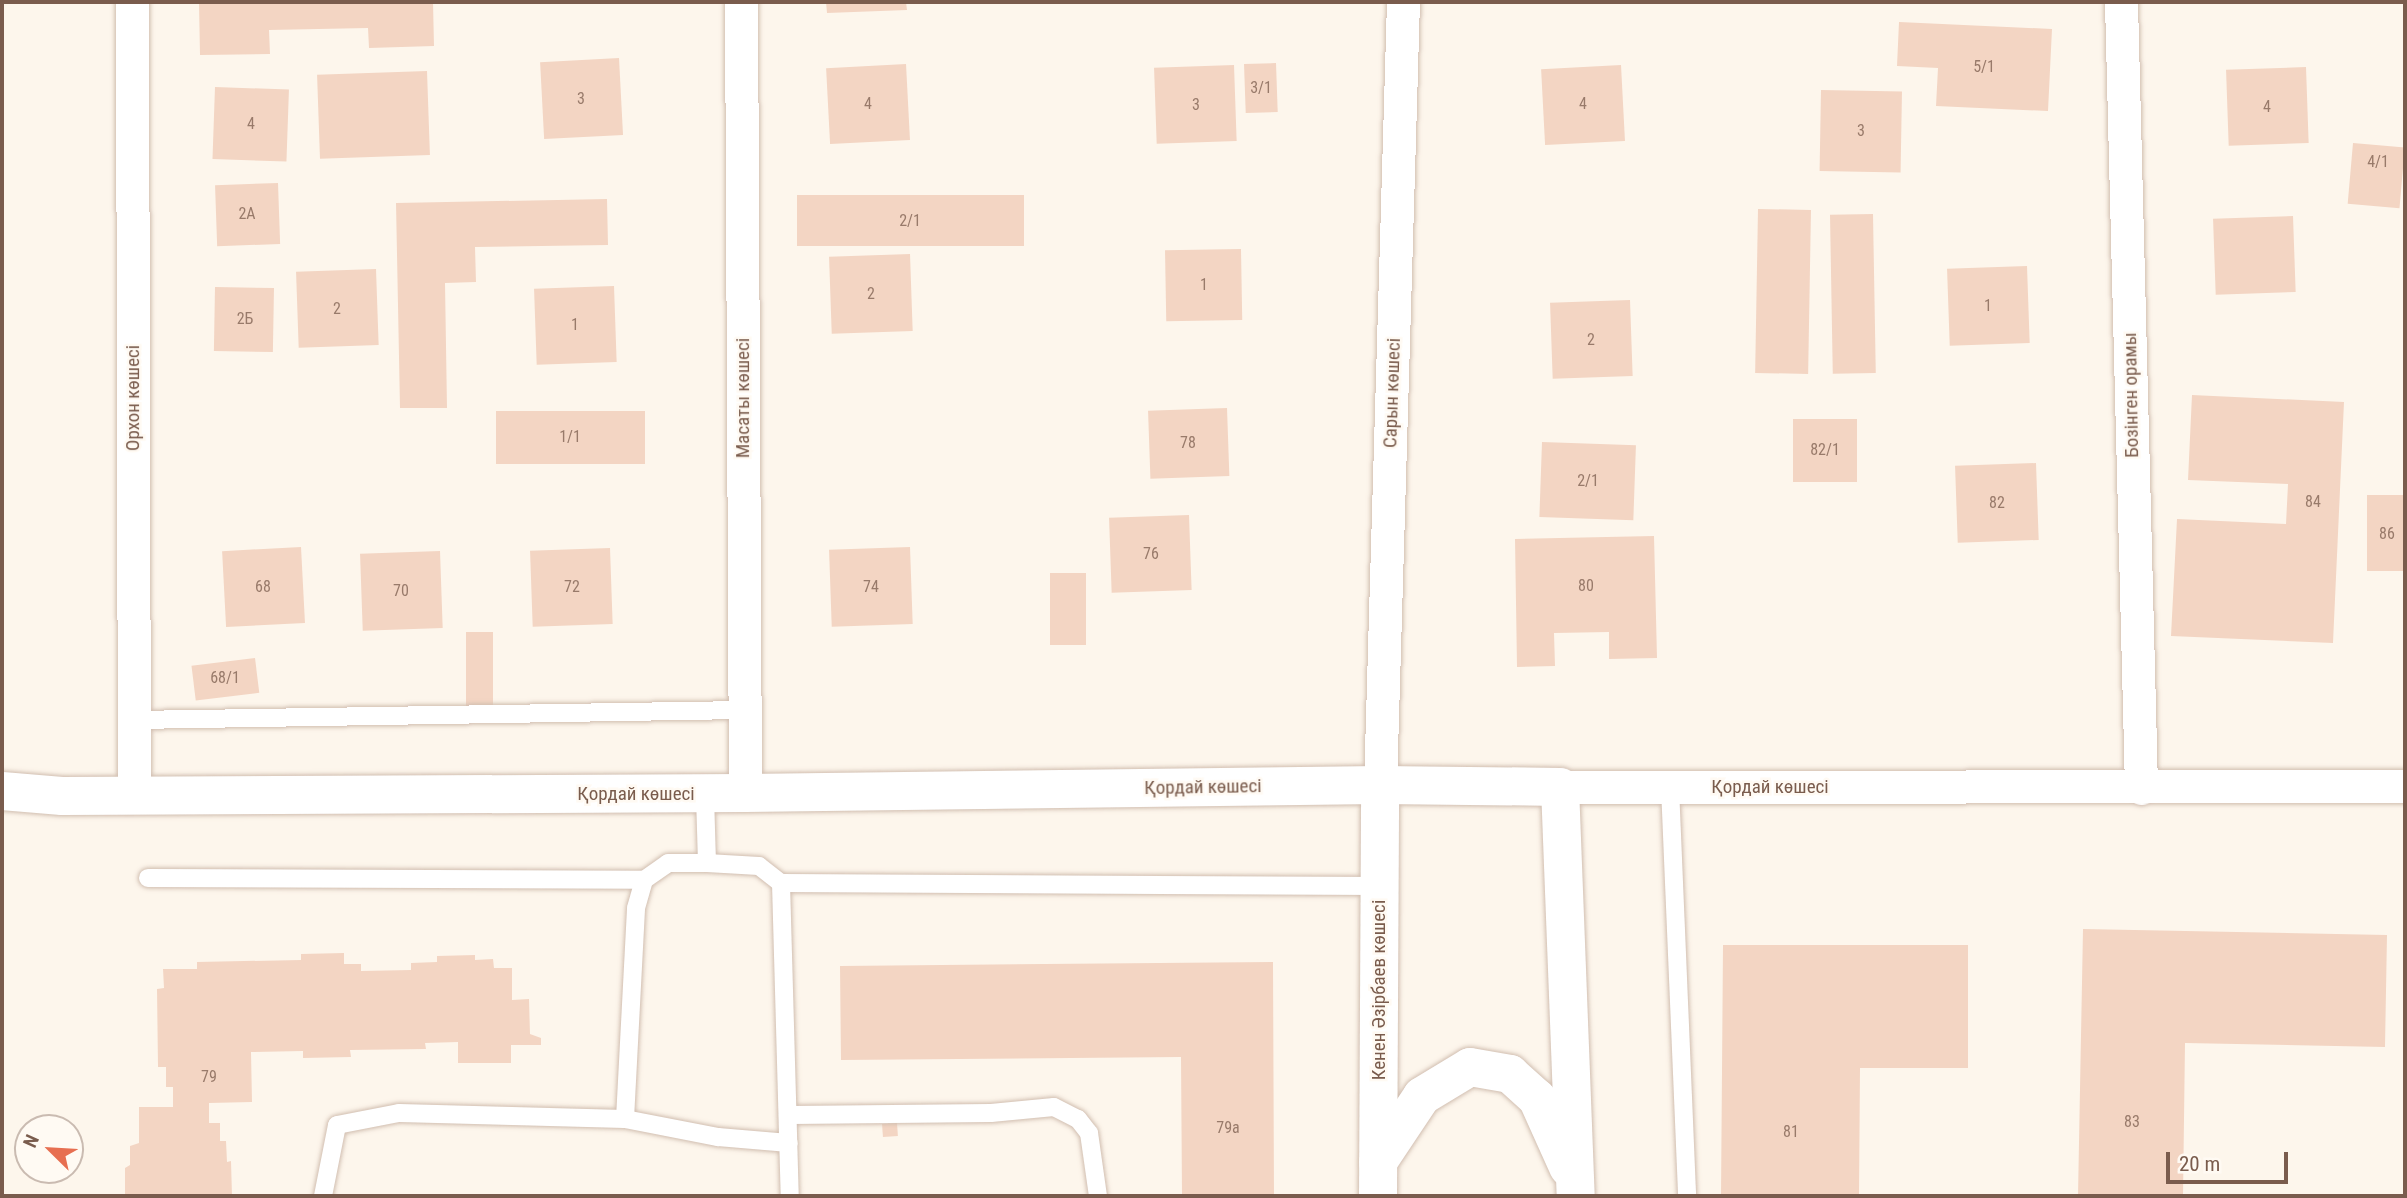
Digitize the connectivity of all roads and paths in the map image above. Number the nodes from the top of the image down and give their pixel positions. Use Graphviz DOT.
graph roads {
  1 [pos="132,2"];
  2 [pos="741,2"];
  3 [pos="1403,2"];
  4 [pos="2121,2"];
  5 [pos="745,710"];
  6 [pos="134,720"];
  7 [pos="1380,785"];
  8 [pos="2405,786"];
  9 [pos="1560,787"];
  10 [pos="1670,787"];
  11 [pos="2141,788"];
  12 [pos="2,791"];
  13 [pos="745,793"];
  14 [pos="705,794"];
  15 [pos="134,795"];
  16 [pos="707,863"];
  17 [pos="148,878"];
  18 [pos="644,880"];
  19 [pos="781,883"];
  20 [pos="1380,886"];
  21 [pos="790,1115"];
  22 [pos="625,1119"];
  23 [pos="789,1143"];
  24 [pos="1378,1179"];
  25 [pos="1576,1191"];
  26 [pos="323,1196"];
  27 [pos="790,1196"];
  28 [pos="1098,1196"];
  29 [pos="1687,1196"];
  1 -- 6 [label="street, Орхон көшесі"];
  2 -- 5 [label="street, Масаты көшесі"];
  3 -- 7 [label="street, Сарын көшесі"];
  4 -- 11 [label="street, Бозінген орамы"];
  5 -- 6 [label="lane"];
  5 -- 13 [label="street, Масаты көшесі"];
  6 -- 15 [label="street, Орхон көшесі"];
  7 -- 9 [label="street, Қордай көшесі"];
  7 -- 13 [label="street, Қордай көшесі"];
  7 -- 20 [label="street, Кенен Әзірбаев көшесі"];
  8 -- 11 [label="street, Қордай көшесі"];
  9 -- 10 [label="street, Қордай көшесі"];
  9 -- 25 [label="street"];
  10 -- 11 [label="street, Қордай көшесі"];
  10 -- 29 [label="lane"];
  12 -- 15 [label="street, Қордай көшесі"];
  13 -- 14 [label="street, Қордай көшесі"];
  14 -- 15 [label="street, Қордай көшесі"];
  14 -- 16 [label="lane"];
  16 -- 18 [label="lane"];
  16 -- 19 [label="lane"];
  17 -- 18 [label="lane"];
  18 -- 22 [label="lane"];
  19 -- 20 [label="lane"];
  19 -- 21 [label="lane"];
  20 -- 24 [label="street, Кенен Әзірбаев көшесі"];
  21 -- 23 [label="lane"];
  21 -- 28 [label="lane"];
  22 -- 23 [label="lane"];
  22 -- 26 [label="lane"];
  23 -- 27 [label="lane"];
  24 -- 25 [label="street"];
}
